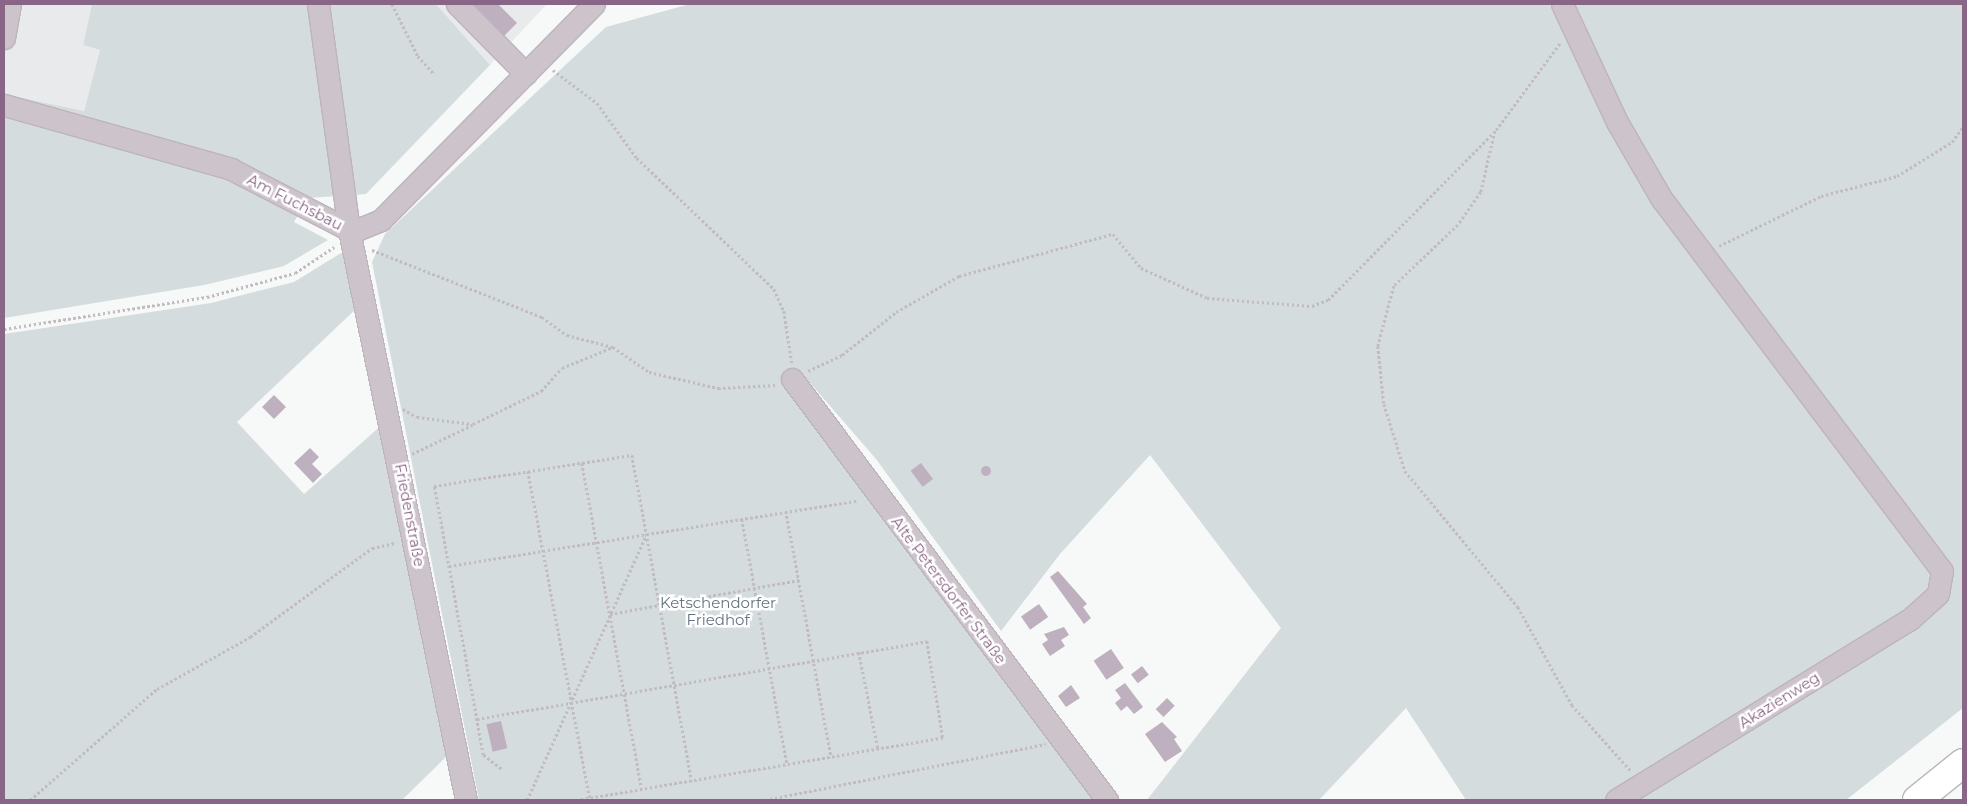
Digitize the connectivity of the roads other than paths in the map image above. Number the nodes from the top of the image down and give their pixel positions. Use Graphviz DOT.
graph roads {
  1 [pos="10,4"];
  2 [pos="318,4"];
  3 [pos="457,4"];
  4 [pos="594,4"];
  5 [pos="1562,4"];
  6 [pos="4,38"];
  7 [pos="532,68"];
  8 [pos="4,105"];
  9 [pos="349,230"];
  10 [pos="792,379"];
  11 [pos="1963,763"];
  12 [pos="466,800"];
  13 [pos="1106,800"];
  14 [pos="1616,800"];
  15 [pos="1917,800"];
  1 -- 6 [label="street"];
  2 -- 9 [label="street, Friedenstraße"];
  3 -- 7 [label="street"];
  4 -- 7 [label="street, Am Fuchsbau"];
  5 -- 14 [label="street, Akazienweg"];
  7 -- 9 [label="street, Am Fuchsbau"];
  8 -- 9 [label="street, Am Fuchsbau"];
  9 -- 12 [label="street, Friedenstraße"];
  10 -- 13 [label="street, Alte Petersdorfer Straße"];
  11 -- 15 [label="highway"];
}
